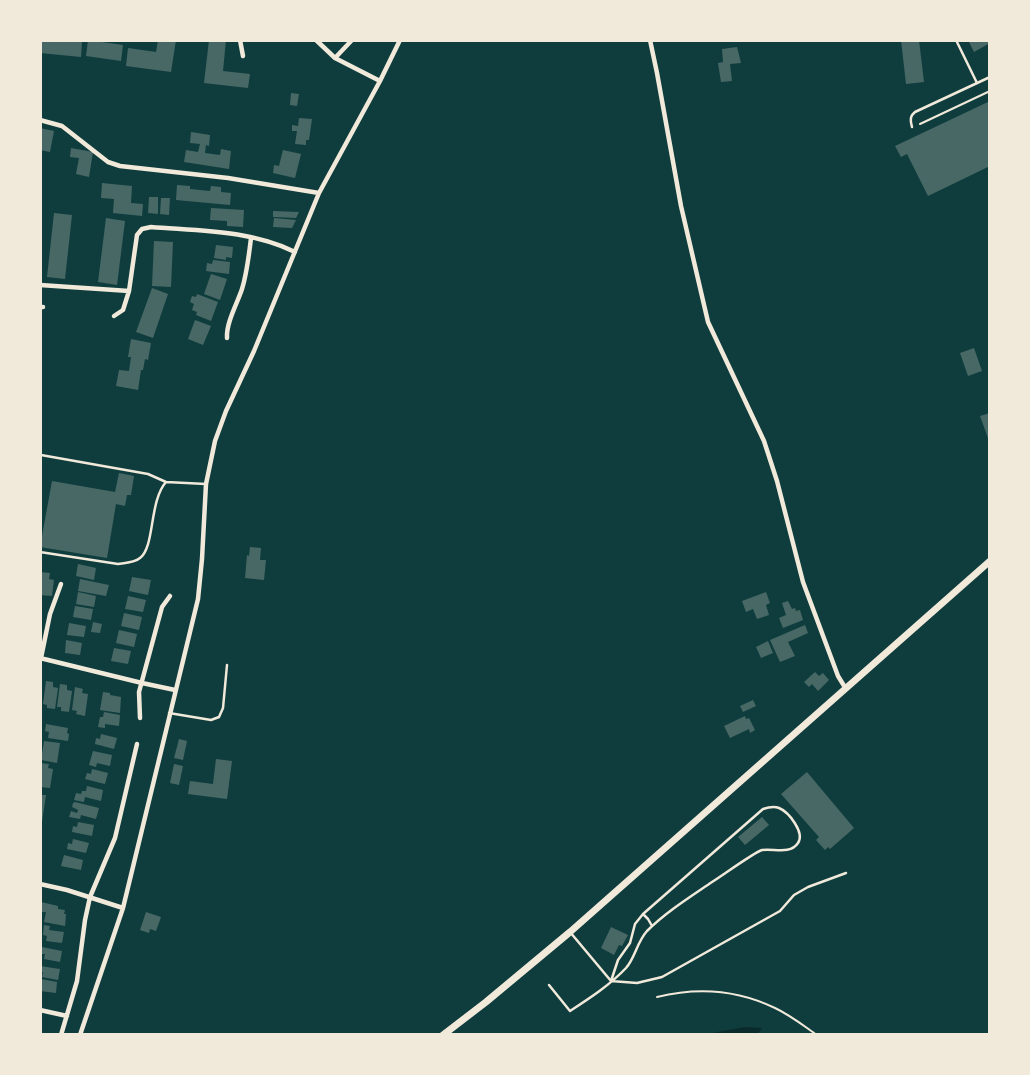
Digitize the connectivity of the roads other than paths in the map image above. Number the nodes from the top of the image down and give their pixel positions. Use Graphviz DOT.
graph roads {
  1 [pos="240,40"];
  2 [pos="316,40"];
  3 [pos="352,40"];
  4 [pos="400,40"];
  5 [pos="650,40"];
  6 [pos="956,40"];
  7 [pos="243,56"];
  8 [pos="335,58"];
  9 [pos="990,77"];
  10 [pos="380,81"];
  11 [pos="977,83"];
  12 [pos="40,120"];
  13 [pos="912,127"];
  14 [pos="319,192"];
  15 [pos="251,237"];
  16 [pos="295,252"];
  17 [pos="40,285"];
  18 [pos="129,290"];
  19 [pos="114,316"];
  20 [pos="227,338"];
  21 [pos="40,457"];
  22 [pos="166,482"];
  23 [pos="206,484"];
  24 [pos="40,552"];
  25 [pos="990,561"];
  26 [pos="61,584"];
  27 [pos="170,596"];
  28 [pos="40,622"];
  29 [pos="48,624"];
  30 [pos="40,658"];
  31 [pos="227,665"];
  32 [pos="142,683"];
  33 [pos="846,689"];
  34 [pos="175,690"];
  35 [pos="169,713"];
  36 [pos="140,718"];
  37 [pos="137,744"];
  38 [pos="846,873"];
  39 [pos="40,884"];
  40 [pos="90,897"];
  41 [pos="123,908"];
  42 [pos="643,914"];
  43 [pos="652,926"];
  44 [pos="570,932"];
  45 [pos="611,981"];
  46 [pos="549,985"];
  47 [pos="40,1010"];
  48 [pos="67,1016"];
  49 [pos="61,1035"];
  50 [pos="80,1035"];
  51 [pos="443,1035"];
  1 -- 7 [label="street"];
  2 -- 8 [label="street"];
  3 -- 8 [label="street"];
  4 -- 10 [label="street"];
  5 -- 33 [label="street"];
  6 -- 11 [label="lane"];
  8 -- 10 [label="street"];
  9 -- 11 [label="lane"];
  10 -- 14 [label="street"];
  11 -- 13 [label="lane"];
  12 -- 14 [label="street"];
  14 -- 16 [label="street"];
  15 -- 16 [label="street"];
  15 -- 18 [label="street"];
  15 -- 20 [label="street"];
  16 -- 23 [label="street"];
  17 -- 18 [label="street"];
  18 -- 19 [label="street"];
  21 -- 22 [label="lane"];
  22 -- 23 [label="lane"];
  22 -- 24 [label="lane"];
  23 -- 34 [label="street"];
  25 -- 33 [label="main road"];
  26 -- 29 [label="street"];
  27 -- 32 [label="street"];
  28 -- 29 [label="street"];
  29 -- 30 [label="street"];
  30 -- 32 [label="street"];
  31 -- 35 [label="lane"];
  32 -- 34 [label="street"];
  32 -- 36 [label="street"];
  33 -- 44 [label="main road"];
  34 -- 35 [label="street"];
  35 -- 41 [label="street"];
  37 -- 40 [label="street"];
  38 -- 45 [label="lane"];
  39 -- 40 [label="street"];
  40 -- 41 [label="street"];
  40 -- 48 [label="street"];
  41 -- 50 [label="street"];
  42 -- 43 [label="lane"];
  42 -- 43 [label="lane"];
  42 -- 45 [label="lane"];
  43 -- 45 [label="lane"];
  44 -- 45 [label="lane"];
  44 -- 51 [label="main road"];
  45 -- 46 [label="lane"];
  47 -- 48 [label="street"];
  48 -- 49 [label="street"];
}
